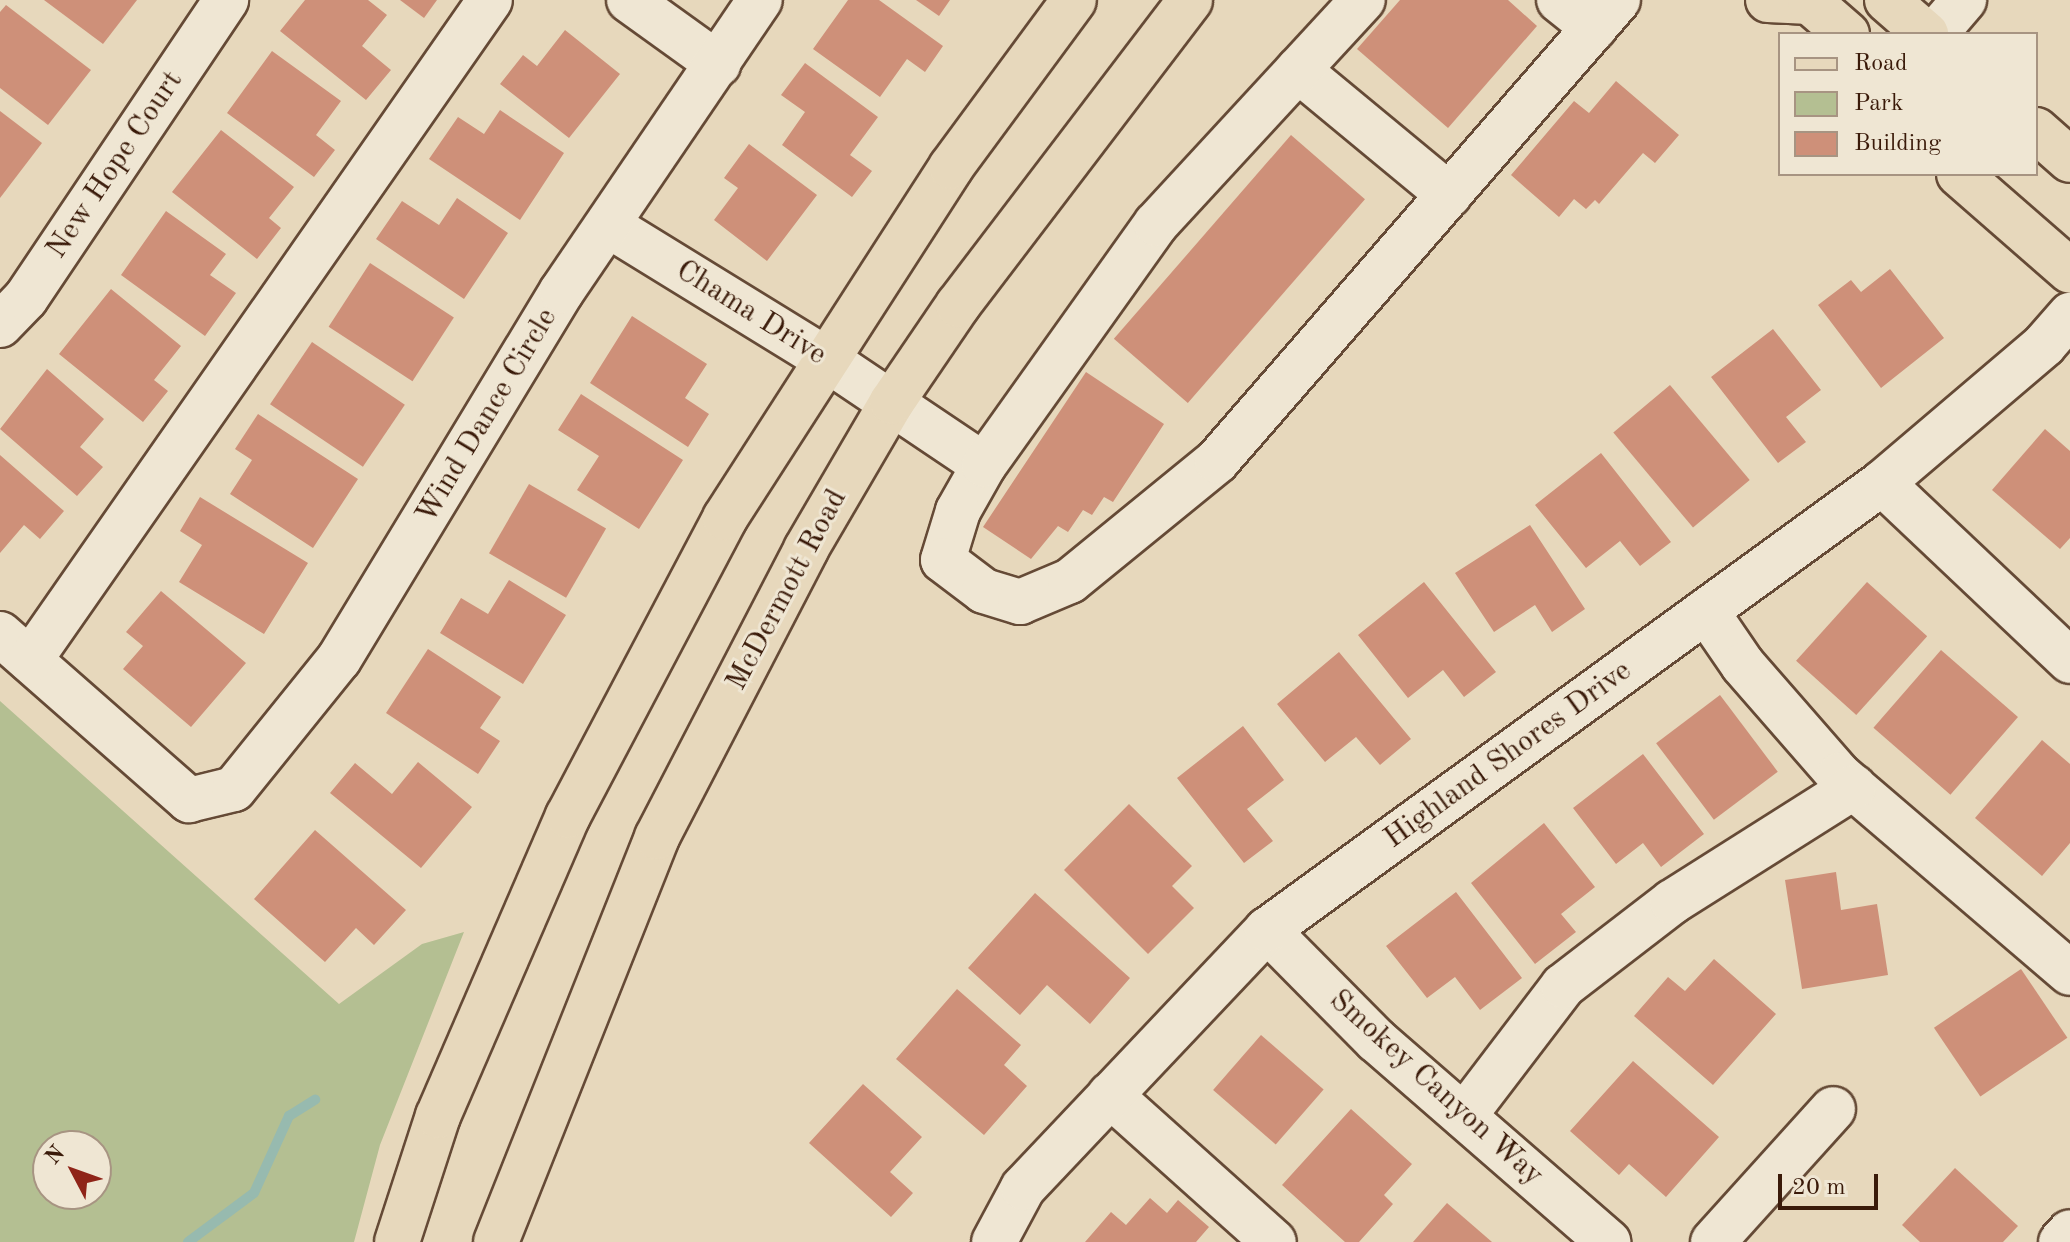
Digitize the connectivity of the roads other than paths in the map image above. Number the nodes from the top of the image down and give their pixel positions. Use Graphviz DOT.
graph roads {
  1 [pos="226,0"];
  2 [pos="490,0"];
  3 [pos="629,0"];
  4 [pos="760,0"];
  5 [pos="1074,0"];
  6 [pos="1190,0"];
  7 [pos="1363,0"];
  8 [pos="1559,0"];
  9 [pos="1766,0"];
  10 [pos="1887,0"];
  11 [pos="1964,0"];
  12 [pos="1606,14"];
  13 [pos="1800,32"];
  14 [pos="1845,32"];
  15 [pos="1924,32"];
  16 [pos="1937,32"];
  17 [pos="718,64"];
  18 [pos="1298,70"];
  19 [pos="2038,132"];
  20 [pos="2070,160"];
  21 [pos="1961,176"];
  22 [pos="1449,195"];
  23 [pos="608,225"];
  24 [pos="2070,271"];
  25 [pos="2070,315"];
  26 [pos="0,325"];
  27 [pos="826,359"];
  28 [pos="892,402"];
  29 [pos="984,465"];
  30 [pos="1882,483"];
  31 [pos="1706,611"];
  32 [pos="15,647"];
  33 [pos="2070,661"];
  34 [pos="1854,787"];
  35 [pos="1267,930"];
  36 [pos="2070,973"];
  37 [pos="1110,1095"];
  38 [pos="1833,1109"];
  39 [pos="1464,1116"];
  40 [pos="2070,1232"];
  41 [pos="397,1242"];
  42 [pos="496,1242"];
  43 [pos="994,1242"];
  44 [pos="1274,1242"];
  45 [pos="1608,1242"];
  46 [pos="1713,1242"];
  47 [pos="2061,1242"];
  1 -- 26 [label="street, New Hope Court"];
  2 -- 32 [label="street"];
  3 -- 17 [label="street"];
  4 -- 17 [label="street, Wind Dance Circle"];
  5 -- 27 [label="main road"];
  6 -- 28 [label="main road, McDermott Road"];
  7 -- 18 [label="street"];
  8 -- 12 [label="street"];
  9 -- 13 [label="main road"];
  9 -- 14 [label="main road"];
  10 -- 15 [label="main road"];
  11 -- 16 [label="street"];
  12 -- 22 [label="street"];
  17 -- 23 [label="street, Wind Dance Circle"];
  18 -- 22 [label="street"];
  18 -- 29 [label="street"];
  19 -- 20 [label="main road"];
  21 -- 24 [label="main road"];
  22 -- 29 [label="street"];
  23 -- 27 [label="street, Chama Drive"];
  23 -- 32 [label="street, Wind Dance Circle"];
  25 -- 30 [label="street, Highland Shores Drive"];
  27 -- 28 [label="street, Chama Drive"];
  27 -- 41 [label="main road"];
  28 -- 29 [label="street, Chama Drive"];
  28 -- 42 [label="main road, McDermott Road"];
  30 -- 31 [label="street, Highland Shores Drive"];
  30 -- 33 [label="street"];
  31 -- 34 [label="street"];
  31 -- 35 [label="street, Highland Shores Drive"];
  34 -- 36 [label="street"];
  34 -- 39 [label="street"];
  35 -- 37 [label="street, Highland Shores Drive"];
  35 -- 39 [label="street, Smokey Canyon Way"];
  37 -- 43 [label="street, Highland Shores Drive"];
  37 -- 44 [label="street"];
  38 -- 46 [label="street"];
  39 -- 45 [label="street, Smokey Canyon Way"];
  40 -- 47 [label="street"];
}
